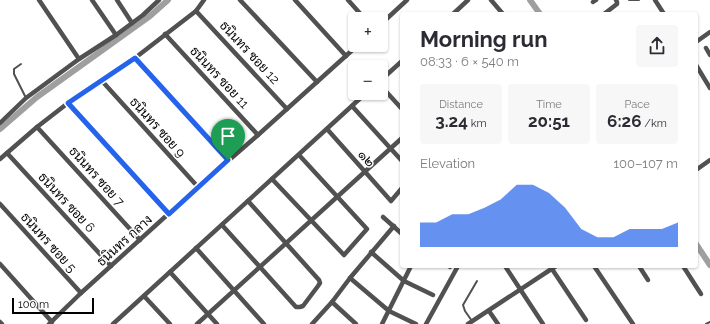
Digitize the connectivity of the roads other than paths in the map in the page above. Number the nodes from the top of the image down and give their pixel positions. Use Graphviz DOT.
graph roads {
  1 [pos="39,0"];
  2 [pos="92,0"];
  3 [pos="117,0"];
  4 [pos="159,0"];
  5 [pos="204,0"];
  6 [pos="240,0"];
  7 [pos="295,0"];
  8 [pos="348,0"];
  9 [pos="468,0"];
  10 [pos="490,0"];
  11 [pos="616,0"];
  12 [pos="629,0"];
  13 [pos="639,0"];
  14 [pos="655,0"];
  15 [pos="404,1"];
  16 [pos="196,11"];
  17 [pos="359,12"];
  18 [pos="456,12"];
  19 [pos="501,12"];
  20 [pos="607,12"];
  21 [pos="663,12"];
  22 [pos="388,17"];
  23 [pos="132,23"];
  24 [pos="710,32"];
  25 [pos="165,34"];
  26 [pos="116,35"];
  27 [pos="698,41"];
  28 [pos="706,48"];
  29 [pos="350,52"];
  30 [pos="710,55"];
  31 [pos="346,56"];
  32 [pos="135,58"];
  33 [pos="79,59"];
  34 [pos="400,63"];
  35 [pos="22,64"];
  36 [pos="698,68"];
  37 [pos="388,74"];
  38 [pos="102,81"];
  39 [pos="317,82"];
  40 [pos="710,88"];
  41 [pos="388,94"];
  42 [pos="26,98"];
  43 [pos="358,100"];
  44 [pos="68,103"];
  45 [pos="352,106"];
  46 [pos="400,107"];
  47 [pos="287,109"];
  48 [pos="0,123"];
  49 [pos="37,127"];
  50 [pos="327,129"];
  51 [pos="258,135"];
  52 [pos="400,140"];
  53 [pos="391,148"];
  54 [pos="7,153"];
  55 [pos="299,155"];
  56 [pos="0,159"];
  57 [pos="400,159"];
  58 [pos="228,160"];
  59 [pos="710,160"];
  60 [pos="698,169"];
  61 [pos="365,172"];
  62 [pos="272,179"];
  63 [pos="198,187"];
  64 [pos="400,191"];
  65 [pos="337,197"];
  66 [pos="248,201"];
  67 [pos="0,204"];
  68 [pos="169,214"];
  69 [pos="383,217"];
  70 [pos="311,221"];
  71 [pos="222,225"];
  72 [pos="394,226"];
  73 [pos="400,232"];
  74 [pos="140,240"];
  75 [pos="286,243"];
  76 [pos="196,248"];
  77 [pos="371,252"];
  78 [pos="0,264"];
  79 [pos="111,266"];
  80 [pos="260,267"];
  81 [pos="410,268"];
  82 [pos="457,268"];
  83 [pos="506,268"];
  84 [pos="552,268"];
  85 [pos="554,268"];
  86 [pos="595,268"];
  87 [pos="640,268"];
  88 [pos="684,268"];
  89 [pos="170,272"];
  90 [pos="350,278"];
  91 [pos="648,280"];
  92 [pos="404,281"];
  93 [pos="477,281"];
  94 [pos="234,290"];
  95 [pos="520,290"];
  96 [pos="81,294"];
  97 [pos="701,294"];
  98 [pos="433,295"];
  99 [pos="144,296"];
  100 [pos="332,302"];
  101 [pos="389,311"];
  102 [pos="489,311"];
  103 [pos="208,314"];
  104 [pos="118,320"];
  105 [pos="586,320"];
  106 [pos="710,322"];
  107 [pos="50,323"];
  108 [pos="470,323"];
  109 [pos="113,324"];
  110 [pos="122,324"];
  111 [pos="170,324"];
  112 [pos="197,324"];
  113 [pos="217,324"];
  114 [pos="264,324"];
  115 [pos="312,324"];
  116 [pos="356,324"];
  117 [pos="382,324"];
  118 [pos="416,324"];
  119 [pos="426,324"];
  120 [pos="498,324"];
  121 [pos="543,324"];
  122 [pos="633,324"];
  123 [pos="706,324"];
  1 -- 33 [label="street"];
  2 -- 26 [label="street"];
  3 -- 23 [label="street"];
  4 -- 23 [label="street"];
  5 -- 16 [label="street"];
  6 -- 39 [label="street"];
  7 -- 31 [label="street"];
  8 -- 17 [label="street"];
  9 -- 18 [label="street"];
  10 -- 19 [label="street"];
  11 -- 20 [label="street"];
  12 -- 13 [label="lane"];
  14 -- 21 [label="street"];
  15 -- 22 [label="street"];
  16 -- 25 [label="street"];
  16 -- 47 [label="street, ธนินทร ซอย 12"];
  23 -- 26 [label="street"];
  24 -- 27 [label="street"];
  25 -- 32 [label="street"];
  25 -- 51 [label="street, ธนินทร ซอย 11"];
  26 -- 33 [label="street"];
  28 -- 30 [label="street"];
  29 -- 31 [label="street, ธนินทร กลาง"];
  31 -- 39 [label="street, ธนินทร กลาง"];
  32 -- 38 [label="street"];
  32 -- 58 [label="street"];
  33 -- 42 [label="street"];
  34 -- 37 [label="street"];
  35 -- 42 [label="lane"];
  36 -- 40 [label="street"];
  38 -- 44 [label="street"];
  38 -- 63 [label="street, ธนินทร ซอย 9"];
  39 -- 47 [label="street, ธนินทร กลาง"];
  41 -- 46 [label="street"];
  42 -- 48 [label="street"];
  43 -- 45 [label="street"];
  44 -- 49 [label="street"];
  44 -- 68 [label="street"];
  45 -- 50 [label="street"];
  45 -- 53 [label="street"];
  47 -- 51 [label="street, ธนินทร กลาง"];
  49 -- 54 [label="street"];
  49 -- 74 [label="street, ธนินทร ซอย 7"];
  50 -- 55 [label="street"];
  50 -- 61 [label="street, ๑๒"];
  51 -- 58 [label="street, ธนินทร กลาง"];
  52 -- 53 [label="street"];
  53 -- 57 [label="street"];
  53 -- 61 [label="street"];
  54 -- 56 [label="street"];
  54 -- 79 [label="street, ธนินทร ซอย 6"];
  55 -- 62 [label="street"];
  55 -- 65 [label="street"];
  58 -- 63 [label="street, ธนินทร กลาง"];
  59 -- 60 [label="street"];
  61 -- 64 [label="street, ๑๒"];
  61 -- 65 [label="street"];
  62 -- 66 [label="street"];
  62 -- 70 [label="street"];
  63 -- 68 [label="street, ธนินทร กลาง"];
  65 -- 70 [label="street"];
  65 -- 70 [label="street"];
  66 -- 71 [label="street"];
  66 -- 75 [label="street"];
  67 -- 96 [label="street, ธนินทร ซอย 5"];
  68 -- 74 [label="street, ธนินทร กลาง"];
  69 -- 72 [label="street"];
  70 -- 75 [label="street"];
  71 -- 76 [label="street"];
  71 -- 80 [label="street"];
  72 -- 73 [label="street"];
  72 -- 77 [label="street"];
  74 -- 79 [label="street, ธนินทร กลาง"];
  75 -- 80 [label="street"];
  75 -- 80 [label="street"];
  76 -- 89 [label="street"];
  76 -- 94 [label="street"];
  77 -- 90 [label="street"];
  77 -- 92 [label="street"];
  78 -- 107 [label="street"];
  79 -- 96 [label="street, ธนินทร กลาง"];
  80 -- 94 [label="street"];
  81 -- 92 [label="street"];
  82 -- 119 [label="street"];
  83 -- 95 [label="street"];
  84 -- 95 [label="street"];
  85 -- 105 [label="street"];
  86 -- 122 [label="street"];
  87 -- 91 [label="street"];
  88 -- 97 [label="street"];
  89 -- 99 [label="street"];
  89 -- 103 [label="street"];
  90 -- 100 [label="street"];
  90 -- 101 [label="street"];
  92 -- 98 [label="street"];
  92 -- 101 [label="street"];
  93 -- 108 [label="lane"];
  94 -- 103 [label="street"];
  94 -- 114 [label="street"];
  95 -- 102 [label="street"];
  95 -- 121 [label="street"];
  96 -- 107 [label="street, ธนินทร กลาง"];
  99 -- 104 [label="street"];
  99 -- 111 [label="street"];
  100 -- 115 [label="street"];
  100 -- 116 [label="street"];
  101 -- 117 [label="street"];
  101 -- 118 [label="street"];
  102 -- 108 [label="street"];
  102 -- 120 [label="street"];
  103 -- 112 [label="street"];
  103 -- 113 [label="street"];
  104 -- 109 [label="street"];
  104 -- 110 [label="street"];
  106 -- 123 [label="lane"];
}
